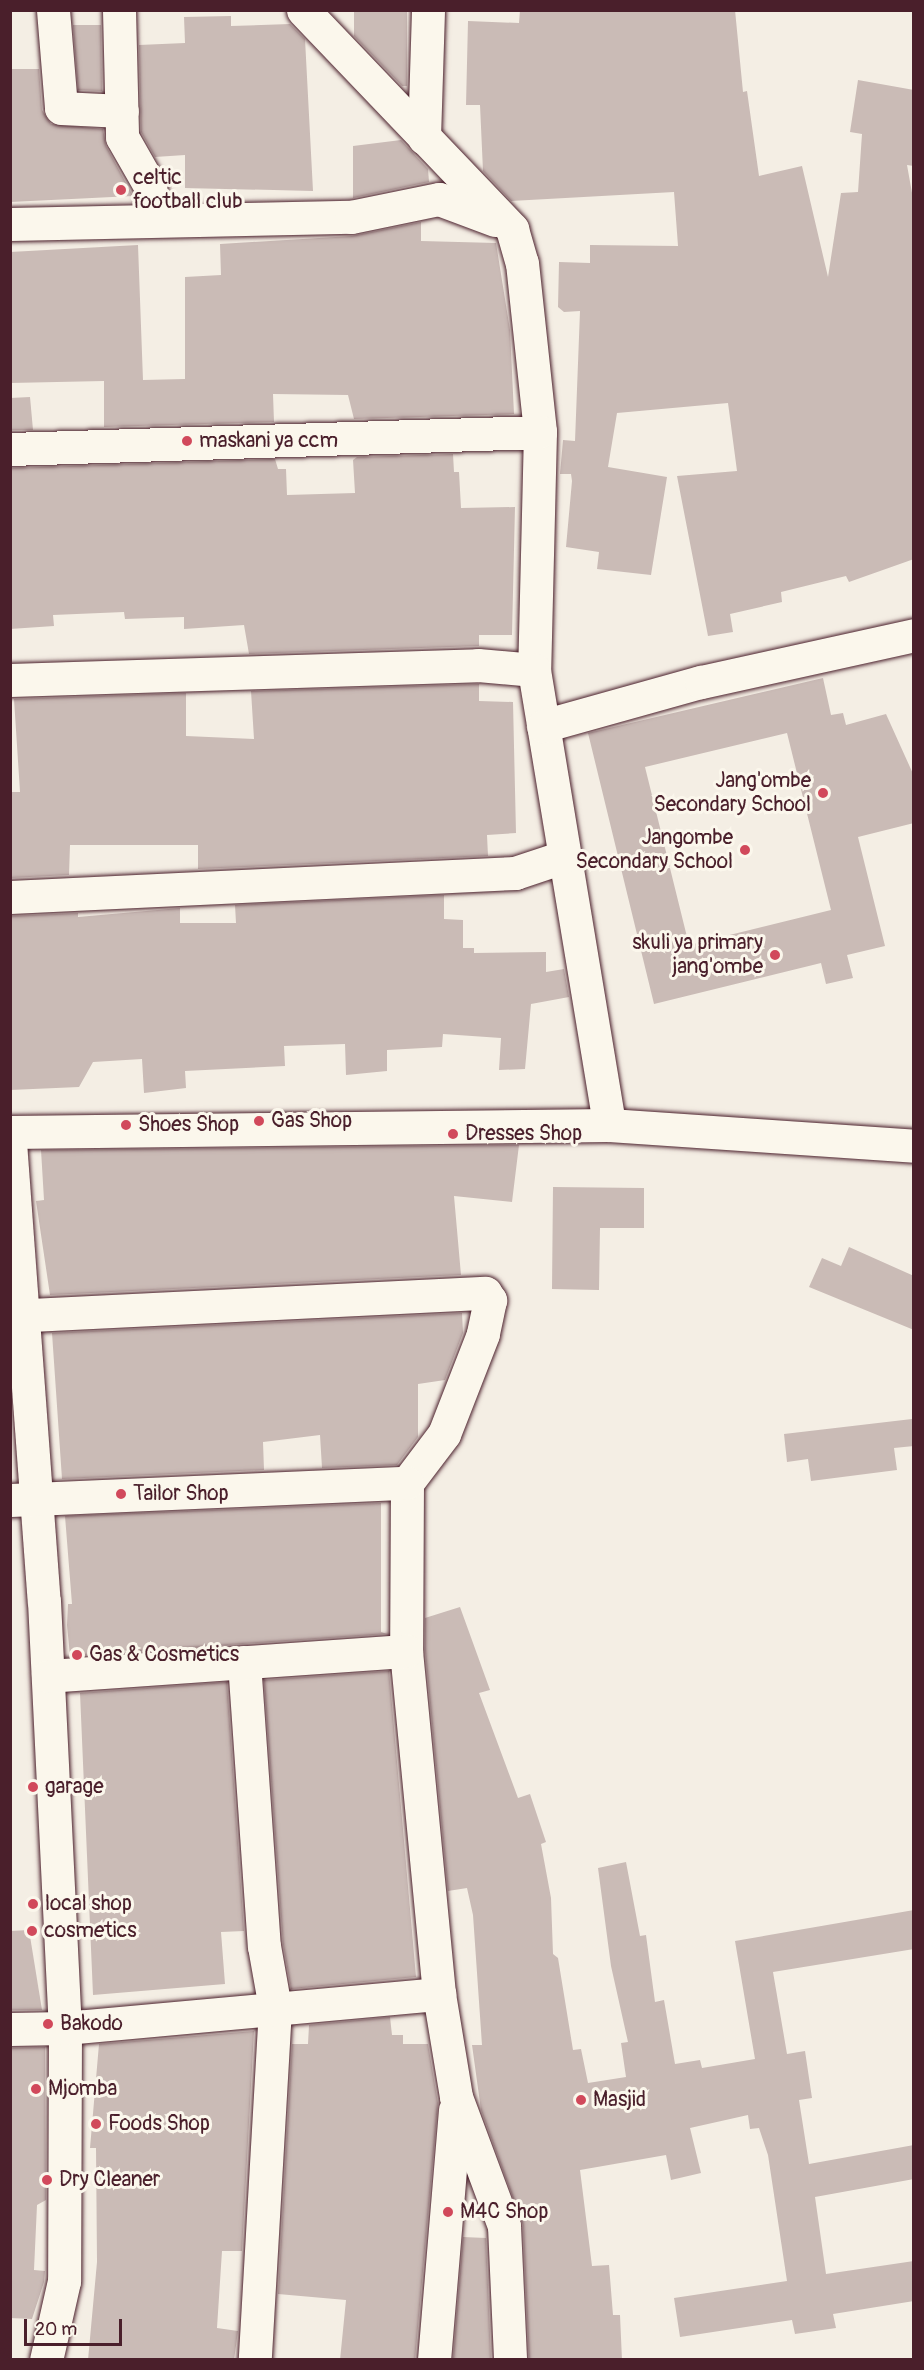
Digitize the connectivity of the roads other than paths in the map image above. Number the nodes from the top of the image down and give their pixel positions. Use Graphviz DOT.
graph roads {
  1 [pos="53,10"];
  2 [pos="119,10"];
  3 [pos="303,10"];
  4 [pos="428,10"];
  5 [pos="122,111"];
  6 [pos="424,138"];
  7 [pos="155,218"];
  8 [pos="10,224"];
  9 [pos="512,229"];
  10 [pos="540,432"];
  11 [pos="10,448"];
  12 [pos="914,635"];
  13 [pos="534,670"];
  14 [pos="10,680"];
  15 [pos="543,726"];
  16 [pos="563,857"];
  17 [pos="10,897"];
  18 [pos="609,1125"];
  19 [pos="10,1132"];
  20 [pos="10,1142"];
  21 [pos="914,1146"];
  22 [pos="18,1315"];
  23 [pos="407,1483"];
  24 [pos="23,1499"];
  25 [pos="406,1651"];
  26 [pos="244,1662"];
  27 [pos="48,1676"];
  28 [pos="439,1994"];
  29 [pos="275,2008"];
  30 [pos="65,2028"];
  31 [pos="10,2029"];
  32 [pos="456,2097"];
  33 [pos="491,2195"];
  34 [pos="447,2199"];
  35 [pos="46,2360"];
  36 [pos="255,2360"];
  37 [pos="434,2360"];
  38 [pos="510,2360"];
  1 -- 5 [label="street"];
  2 -- 5 [label="street"];
  3 -- 6 [label="street"];
  4 -- 6 [label="street"];
  5 -- 7 [label="street"];
  6 -- 9 [label="street"];
  7 -- 8 [label="street"];
  7 -- 9 [label="street"];
  9 -- 10 [label="street"];
  10 -- 11 [label="street"];
  10 -- 13 [label="street"];
  12 -- 15 [label="street"];
  13 -- 14 [label="street"];
  13 -- 15 [label="street"];
  15 -- 16 [label="street"];
  16 -- 17 [label="street"];
  16 -- 18 [label="street"];
  18 -- 19 [label="street"];
  18 -- 21 [label="street"];
  20 -- 22 [label="street"];
  22 -- 23 [label="street"];
  22 -- 24 [label="street"];
  23 -- 24 [label="street"];
  23 -- 25 [label="street"];
  24 -- 27 [label="street"];
  25 -- 26 [label="street"];
  25 -- 28 [label="street"];
  26 -- 27 [label="street"];
  26 -- 29 [label="street"];
  27 -- 30 [label="street"];
  28 -- 29 [label="street"];
  28 -- 32 [label="street"];
  29 -- 30 [label="street"];
  29 -- 36 [label="street"];
  30 -- 31 [label="street"];
  30 -- 35 [label="street"];
  32 -- 33 [label="street"];
  32 -- 34 [label="street"];
  33 -- 34 [label="street"];
  33 -- 38 [label="street"];
  34 -- 37 [label="street"];
}
